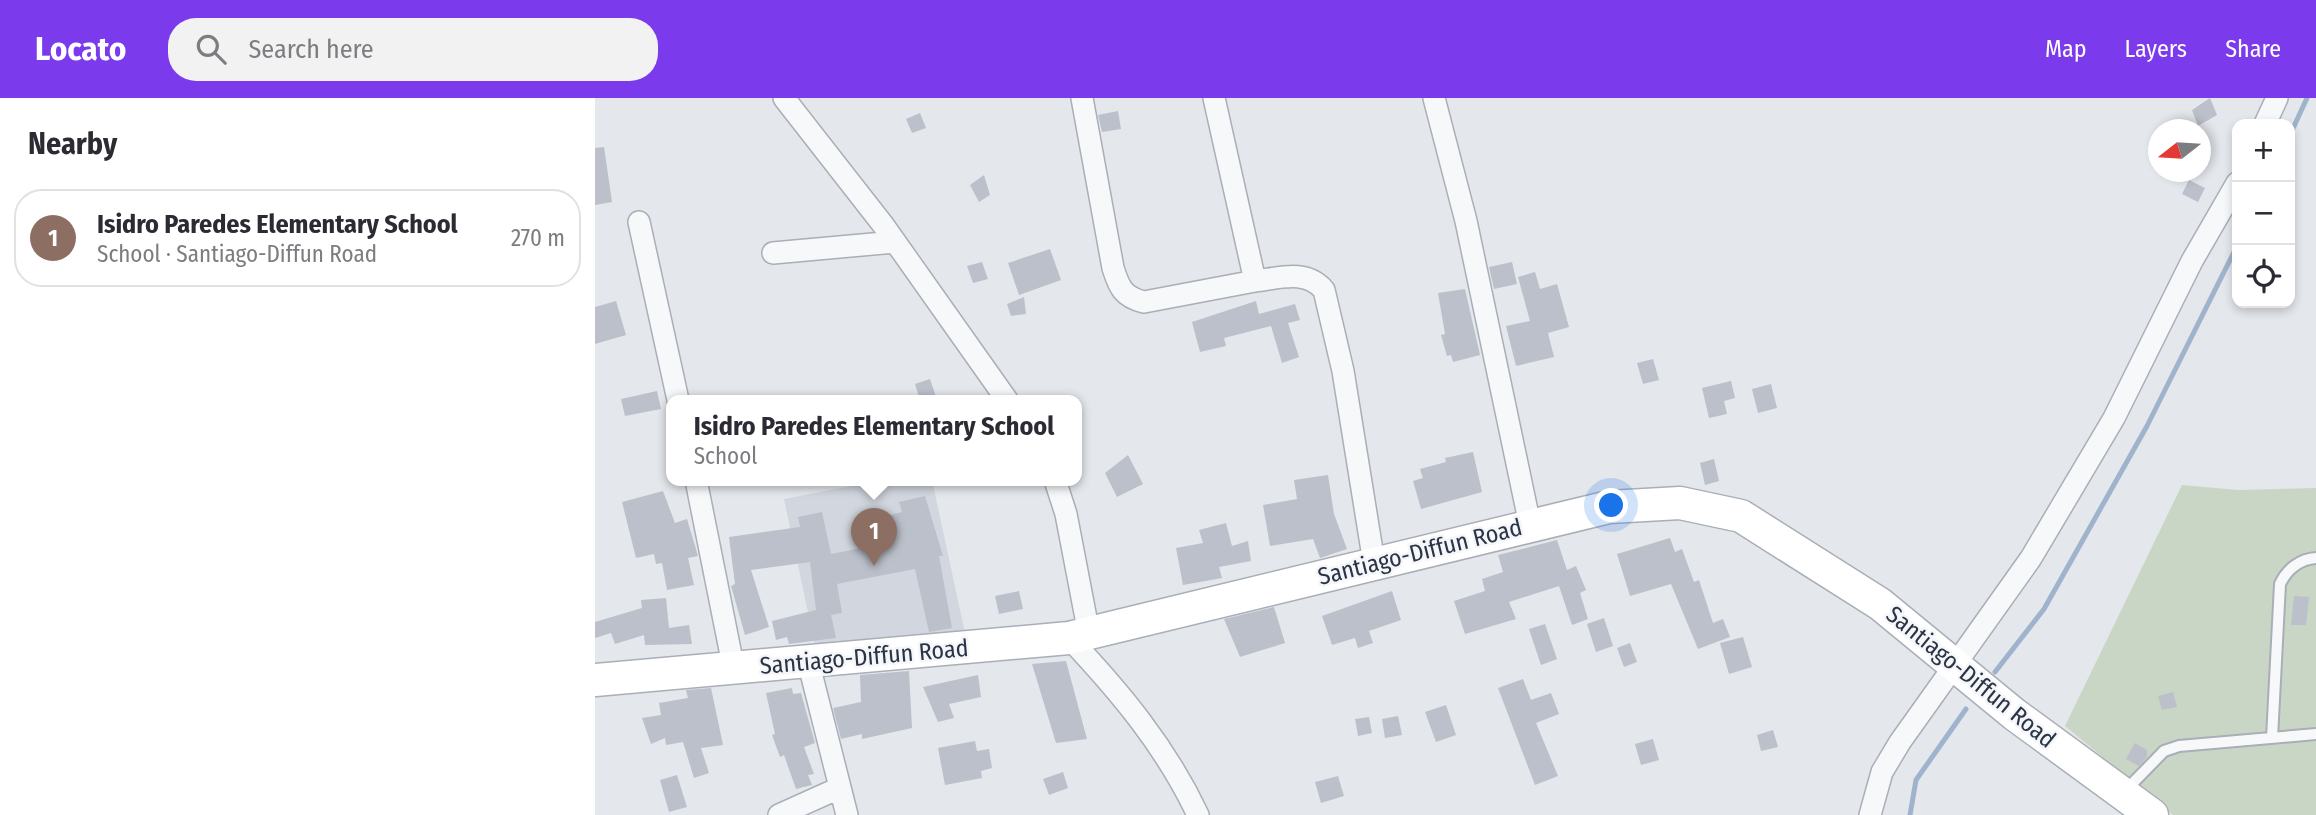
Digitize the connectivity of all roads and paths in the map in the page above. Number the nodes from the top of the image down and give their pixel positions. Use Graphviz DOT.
graph roads {
  1 [pos="784,98"];
  2 [pos="1082,98"];
  3 [pos="1214,98"];
  4 [pos="1434,98"];
  5 [pos="2277,98"];
  6 [pos="2267,119"];
  7 [pos="2232,192"];
  8 [pos="639,222"];
  9 [pos="895,242"];
  10 [pos="773,253"];
  11 [pos="1255,281"];
  12 [pos="677,395"];
  13 [pos="1003,395"];
  14 [pos="697,486"];
  15 [pos="1057,486"];
  16 [pos="1530,525"];
  17 [pos="2316,558"];
  18 [pos="1374,563"];
  19 [pos="1079,636"];
  20 [pos="808,661"];
  21 [pos="1954,664"];
  22 [pos="734,670"];
  23 [pos="595,680"];
  24 [pos="2316,734"];
  25 [pos="2272,738"];
  26 [pos="839,788"];
  27 [pos="2123,793"];
  28 [pos="779,815"];
  29 [pos="847,815"];
  30 [pos="1198,815"];
  31 [pos="1870,815"];
  32 [pos="2152,815"];
  1 -- 9 [label="street"];
  2 -- 11 [label="street"];
  3 -- 11 [label="street"];
  4 -- 16 [label="street"];
  5 -- 6 [label="street"];
  7 -- 21 [label="street"];
  8 -- 12 [label="street"];
  9 -- 10 [label="street"];
  9 -- 13 [label="street"];
  11 -- 18 [label="street"];
  14 -- 22 [label="street"];
  15 -- 19 [label="street"];
  16 -- 18 [label="main road, Santiago-Diffun Road"];
  16 -- 21 [label="main road, Santiago-Diffun Road"];
  17 -- 25 [label="lane"];
  18 -- 19 [label="main road, Santiago-Diffun Road"];
  19 -- 20 [label="main road, Santiago-Diffun Road"];
  19 -- 30 [label="street"];
  20 -- 22 [label="main road, Santiago-Diffun Road"];
  20 -- 26 [label="street"];
  21 -- 27 [label="main road, Santiago-Diffun Road"];
  21 -- 31 [label="street"];
  22 -- 23 [label="main road, Santiago-Diffun Road"];
  24 -- 25 [label="lane"];
  25 -- 27 [label="lane"];
  26 -- 28 [label="street"];
  26 -- 29 [label="street"];
  27 -- 32 [label="main road, Santiago-Diffun Road"];
}
